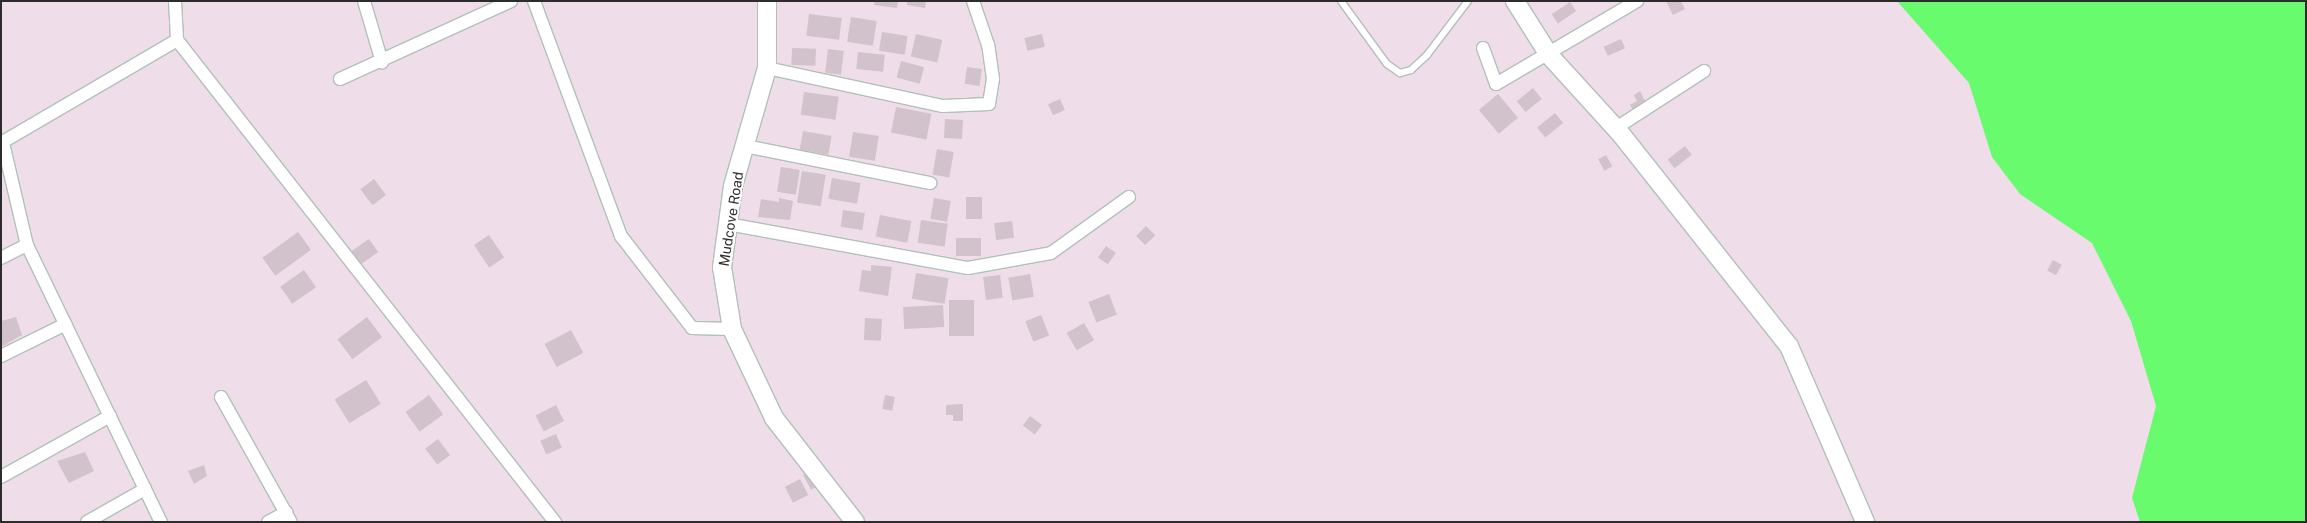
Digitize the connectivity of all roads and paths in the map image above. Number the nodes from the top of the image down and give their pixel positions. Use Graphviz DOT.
graph roads {
  1 [pos="175,1"];
  2 [pos="364,1"];
  3 [pos="511,1"];
  4 [pos="534,1"];
  5 [pos="766,1"];
  6 [pos="973,1"];
  7 [pos="1341,1"];
  8 [pos="1468,1"];
  9 [pos="1515,1"];
  10 [pos="1637,1"];
  11 [pos="177,40"];
  12 [pos="1484,48"];
  13 [pos="1549,55"];
  14 [pos="382,62"];
  15 [pos="767,68"];
  16 [pos="1704,71"];
  17 [pos="340,79"];
  18 [pos="1616,128"];
  19 [pos="2,143"];
  20 [pos="745,146"];
  21 [pos="930,183"];
  22 [pos="1129,197"];
  23 [pos="728,224"];
  24 [pos="27,245"];
  25 [pos="1,258"];
  26 [pos="66,324"];
  27 [pos="732,329"];
  28 [pos="1,356"];
  29 [pos="221,396"];
  30 [pos="110,416"];
  31 [pos="1,476"];
  32 [pos="145,489"];
  33 [pos="289,517"];
  34 [pos="87,522"];
  35 [pos="161,522"];
  36 [pos="268,522"];
  37 [pos="555,522"];
  38 [pos="855,522"];
  39 [pos="1865,522"];
  1 -- 11 [label="street"];
  2 -- 14 [label="street"];
  3 -- 14 [label="street"];
  4 -- 27 [label="street"];
  5 -- 15 [label="street, Mudcove Road"];
  6 -- 15 [label="street"];
  7 -- 8 [label="lane"];
  9 -- 13 [label="street"];
  10 -- 13 [label="street"];
  11 -- 19 [label="street"];
  11 -- 37 [label="street"];
  12 -- 13 [label="street"];
  13 -- 18 [label="street"];
  14 -- 17 [label="street"];
  15 -- 20 [label="street, Mudcove Road"];
  16 -- 18 [label="street"];
  18 -- 39 [label="street"];
  19 -- 24 [label="street"];
  20 -- 21 [label="street"];
  20 -- 23 [label="street, Mudcove Road"];
  22 -- 23 [label="street"];
  23 -- 27 [label="street, Mudcove Road"];
  24 -- 25 [label="street"];
  24 -- 26 [label="street"];
  26 -- 28 [label="street"];
  26 -- 30 [label="street"];
  27 -- 38 [label="street, Mudcove Road"];
  29 -- 33 [label="street"];
  30 -- 31 [label="street"];
  30 -- 32 [label="street"];
  32 -- 34 [label="street"];
  32 -- 35 [label="street"];
  33 -- 36 [label="street"];
}
